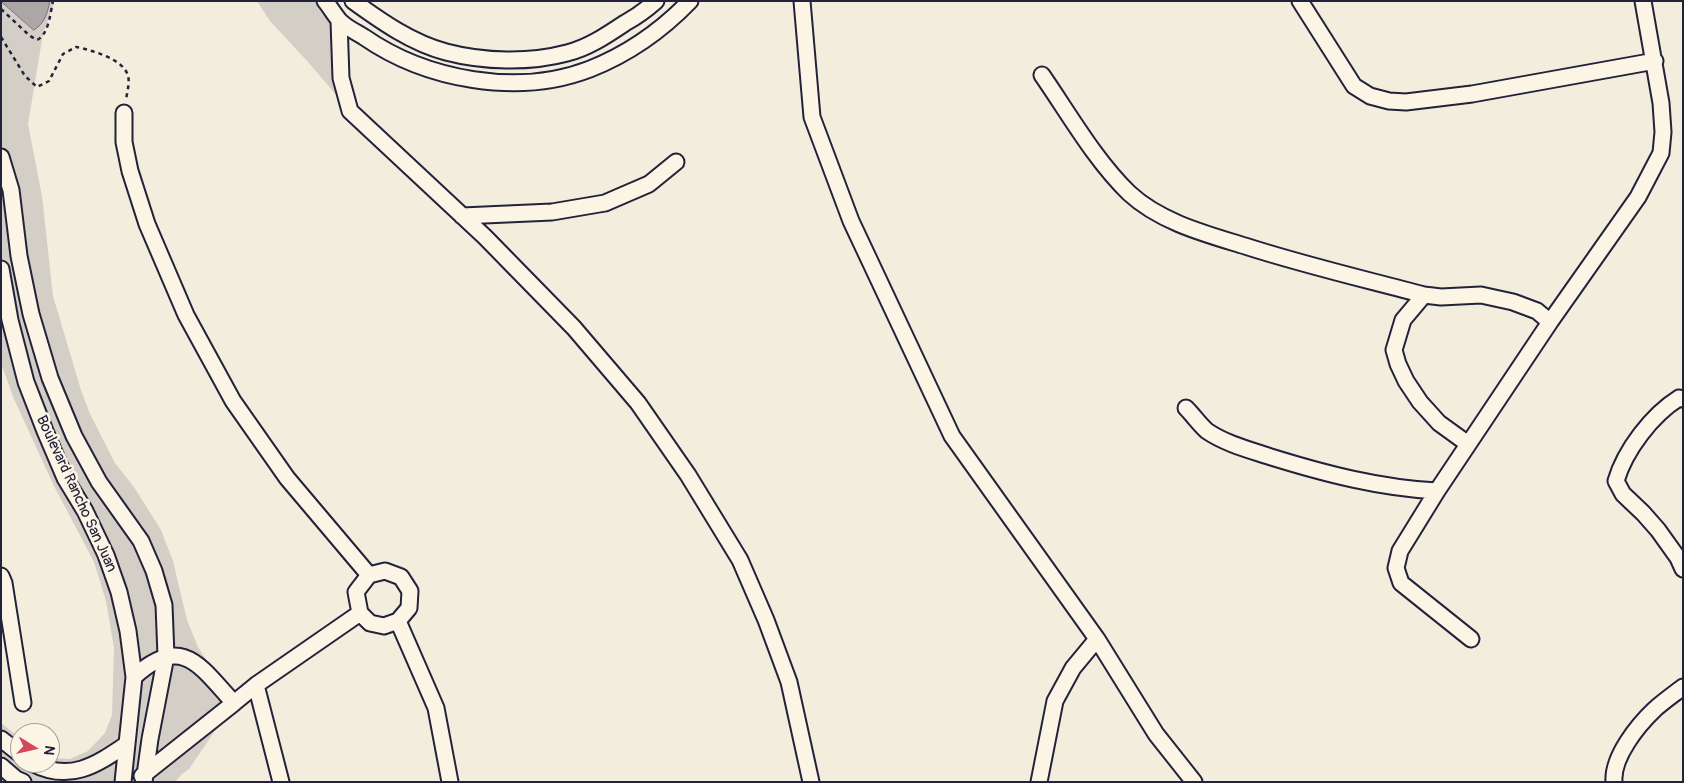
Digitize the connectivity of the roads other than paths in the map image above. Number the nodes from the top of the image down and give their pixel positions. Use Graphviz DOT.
graph roads {
  1 [pos="325,1"];
  2 [pos="352,1"];
  3 [pos="656,1"];
  4 [pos="690,1"];
  5 [pos="802,1"];
  6 [pos="1300,1"];
  7 [pos="1643,1"];
  8 [pos="339,21"];
  9 [pos="1655,62"];
  10 [pos="1042,75"];
  11 [pos="124,113"];
  12 [pos="1,157"];
  13 [pos="676,162"];
  14 [pos="462,216"];
  15 [pos="1,269"];
  16 [pos="1424,295"];
  17 [pos="1550,322"];
  18 [pos="1683,399"];
  19 [pos="1186,408"];
  20 [pos="1468,444"];
  21 [pos="1437,491"];
  22 [pos="1683,569"];
  23 [pos="368,575"];
  24 [pos="1,576"];
  25 [pos="360,613"];
  26 [pos="398,621"];
  27 [pos="1097,639"];
  28 [pos="1471,639"];
  29 [pos="166,656"];
  30 [pos="134,677"];
  31 [pos="256,685"];
  32 [pos="1683,687"];
  33 [pos="23,703"];
  34 [pos="234,703"];
  35 [pos="127,744"];
  36 [pos="1,766"];
  37 [pos="60,772"];
  38 [pos="81,776"];
  39 [pos="142,779"];
  40 [pos="23,782"];
  41 [pos="123,782"];
  42 [pos="282,782"];
  43 [pos="450,782"];
  44 [pos="810,782"];
  45 [pos="1039,782"];
  46 [pos="1194,782"];
  47 [pos="1614,782"];
  1 -- 8 [label="street"];
  2 -- 3 [label="street"];
  2 -- 8 [label="street"];
  4 -- 8 [label="street"];
  5 -- 27 [label="street"];
  6 -- 9 [label="street"];
  7 -- 9 [label="street"];
  8 -- 14 [label="street"];
  9 -- 17 [label="street"];
  10 -- 16 [label="street"];
  11 -- 23 [label="street"];
  12 -- 29 [label="street, Boulevard Rancho San Juan"];
  13 -- 14 [label="street"];
  14 -- 44 [label="street"];
  15 -- 30 [label="street, Boulevard Rancho San Juan"];
  16 -- 17 [label="street"];
  16 -- 20 [label="street"];
  17 -- 20 [label="street"];
  18 -- 22 [label="street"];
  19 -- 21 [label="street"];
  20 -- 21 [label="street"];
  21 -- 28 [label="street"];
  23 -- 25 [label="street"];
  23 -- 26 [label="street"];
  24 -- 33 [label="street"];
  25 -- 26 [label="street"];
  25 -- 31 [label="street"];
  26 -- 43 [label="street"];
  27 -- 45 [label="street"];
  27 -- 46 [label="street"];
  29 -- 30 [label="street"];
  29 -- 34 [label="street"];
  29 -- 39 [label="street, Boulevard Rancho San Juan"];
  30 -- 35 [label="street, Boulevard Rancho San Juan"];
  31 -- 34 [label="street"];
  31 -- 42 [label="street"];
  32 -- 47 [label="street"];
  34 -- 39 [label="street"];
  35 -- 38 [label="street"];
  35 -- 41 [label="street, Boulevard Rancho San Juan"];
  36 -- 40 [label="street"];
  37 -- 38 [label="street"];
}
